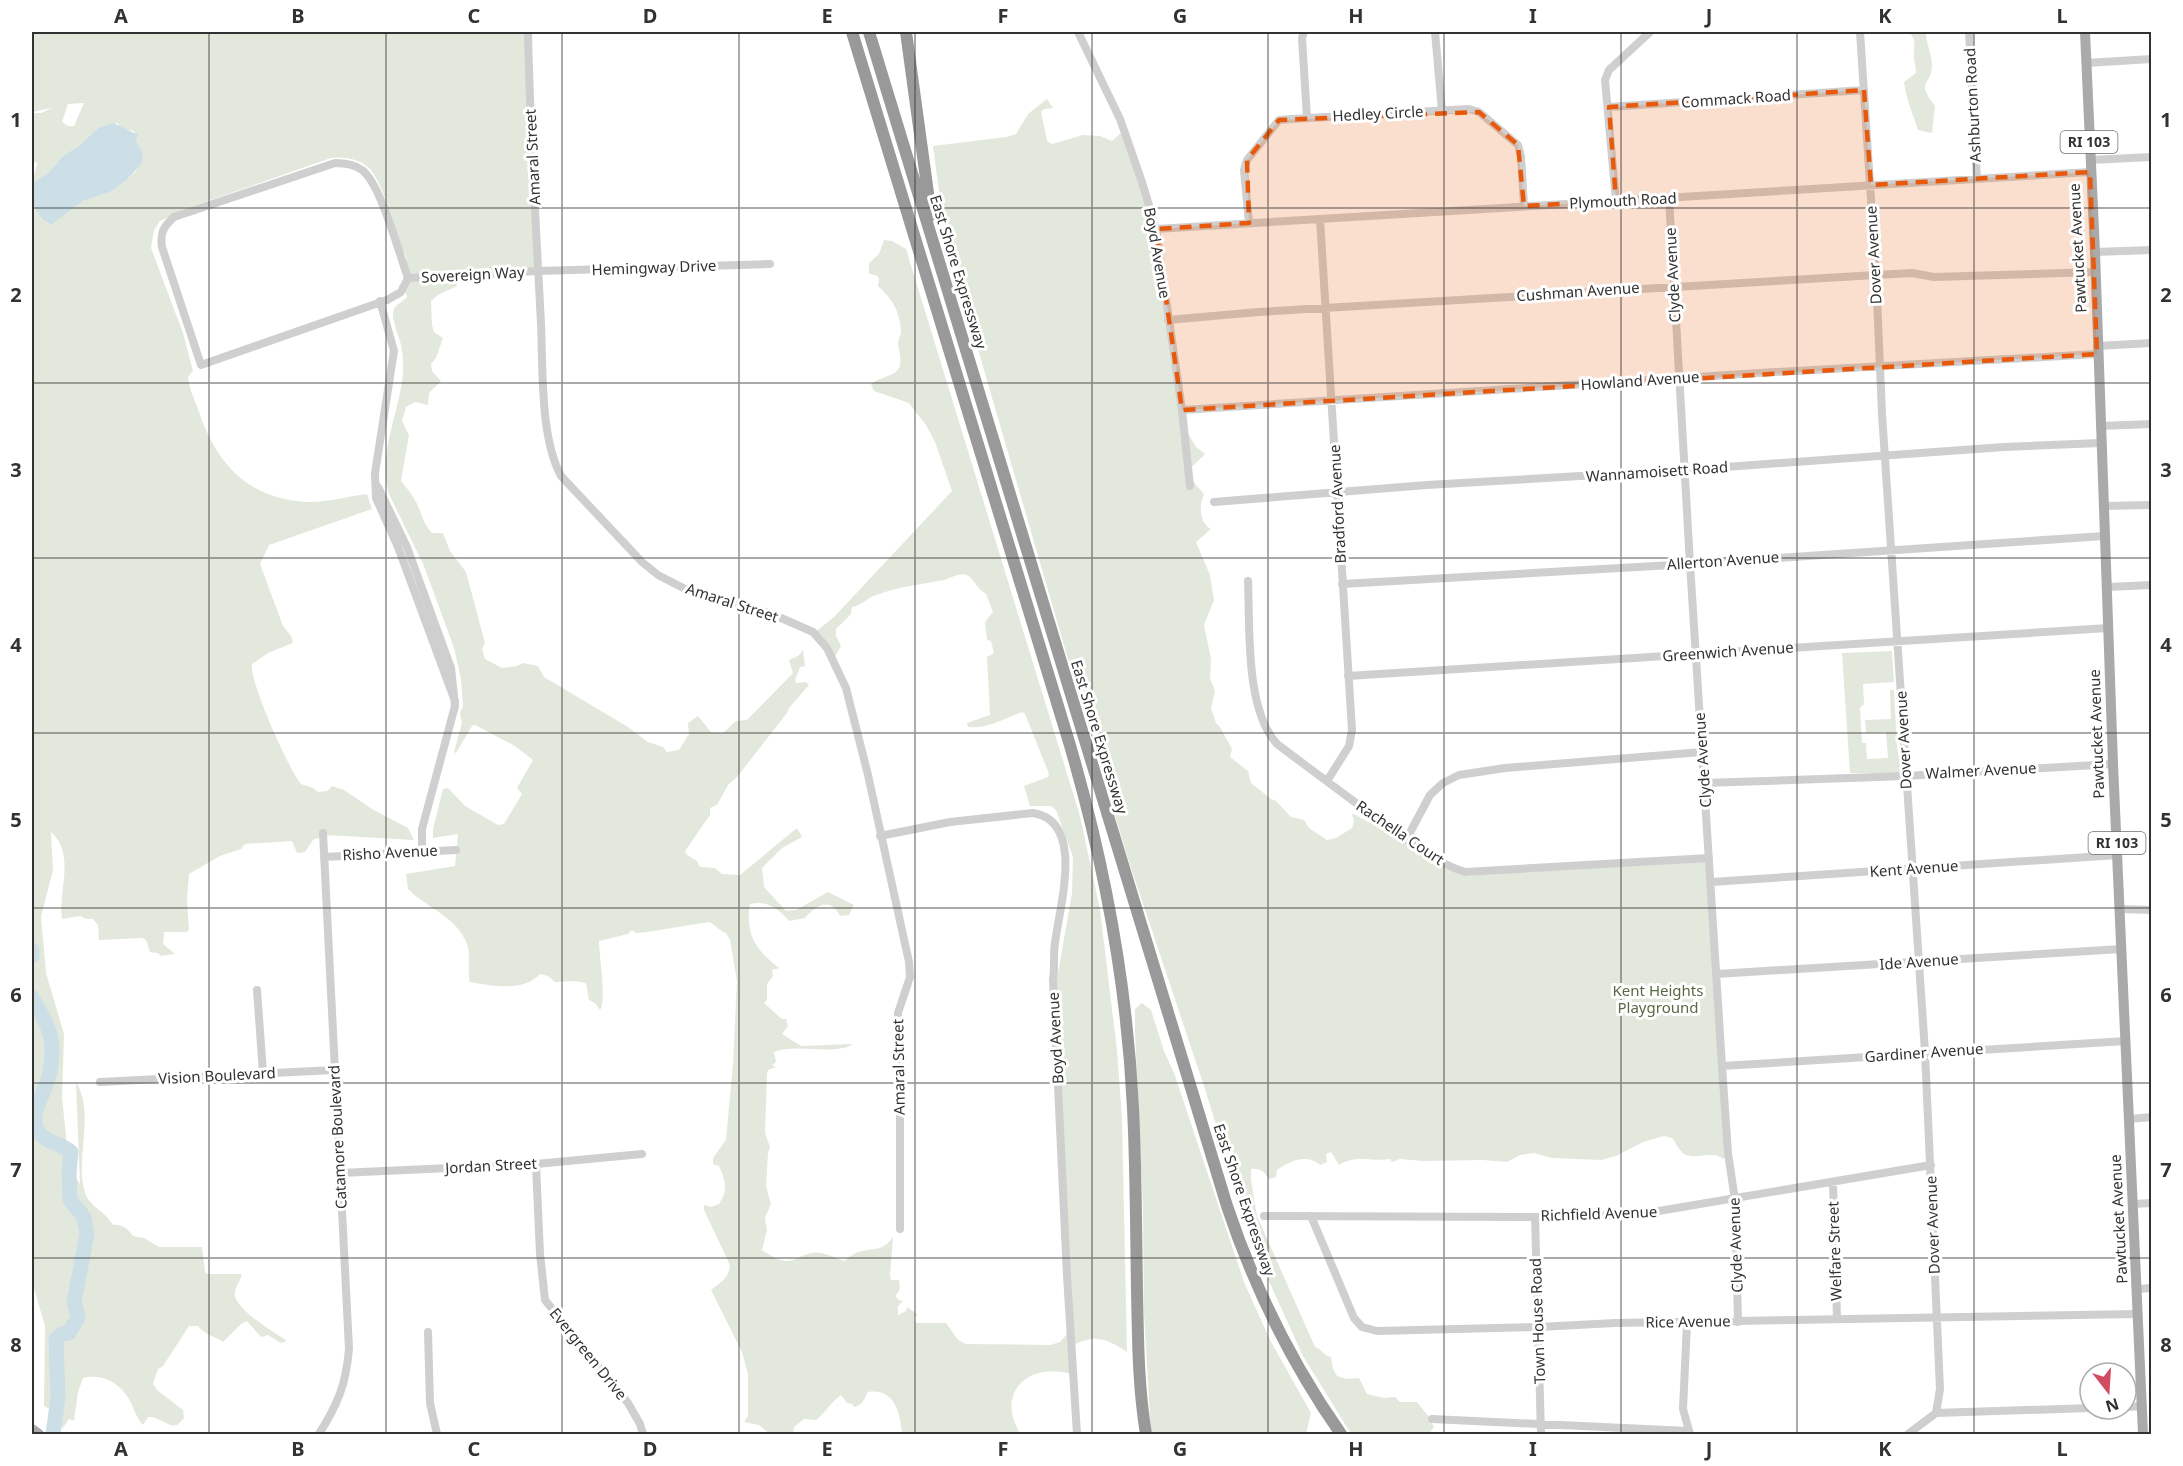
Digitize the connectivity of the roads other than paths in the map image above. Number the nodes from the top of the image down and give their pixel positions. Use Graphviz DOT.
graph roads {
  1 [pos="528,32"];
  2 [pos="852,32"];
  3 [pos="869,32"];
  4 [pos="906,32"];
  5 [pos="1078,32"];
  6 [pos="1304,32"];
  7 [pos="1435,32"];
  8 [pos="1650,32"];
  9 [pos="1860,32"];
  10 [pos="1969,32"];
  11 [pos="2085,32"];
  12 [pos="2151,58"];
  13 [pos="2086,63"];
  14 [pos="1864,90"];
  15 [pos="1609,107"];
  16 [pos="1442,111"];
  17 [pos="1307,118"];
  18 [pos="2151,157"];
  19 [pos="2090,160"];
  20 [pos="2090,172"];
  21 [pos="1977,179"];
  22 [pos="1870,185"];
  23 [pos="1669,198"];
  24 [pos="1616,201"];
  25 [pos="1524,206"];
  26 [pos="1320,219"];
  27 [pos="1249,223"];
  28 [pos="1156,229"];
  29 [pos="2151,250"];
  30 [pos="2095,252"];
  31 [pos="938,257"];
  32 [pos="770,264"];
  33 [pos="538,271"];
  34 [pos="2095,272"];
  35 [pos="1876,275"];
  36 [pos="408,278"];
  37 [pos="1673,286"];
  38 [pos="380,302"];
  39 [pos="1325,308"];
  40 [pos="1168,320"];
  41 [pos="2151,343"];
  42 [pos="2097,350"];
  43 [pos="1880,366"];
  44 [pos="1679,378"];
  45 [pos="1331,400"];
  46 [pos="1182,410"];
  47 [pos="2151,424"];
  48 [pos="2100,426"];
  49 [pos="2100,443"];
  50 [pos="1885,457"];
  51 [pos="1684,470"];
  52 [pos="1190,486"];
  53 [pos="1337,493"];
  54 [pos="1214,502"];
  55 [pos="2151,505"];
  56 [pos="2103,506"];
  57 [pos="2104,536"];
  58 [pos="1891,550"];
  59 [pos="1690,564"];
  60 [pos="1248,581"];
  61 [pos="1342,584"];
  62 [pos="2151,585"];
  63 [pos="2107,586"];
  64 [pos="2108,628"];
  65 [pos="1898,641"];
  66 [pos="1696,655"];
  67 [pos="1348,676"];
  68 [pos="1702,752"];
  69 [pos="2113,764"];
  70 [pos="1906,776"];
  71 [pos="1327,781"];
  72 [pos="1705,783"];
  73 [pos="323,833"];
  74 [pos="880,836"];
  75 [pos="1406,840"];
  76 [pos="456,850"];
  77 [pos="422,851"];
  78 [pos="2118,855"];
  79 [pos="324,857"];
  80 [pos="1709,858"];
  81 [pos="1911,869"];
  82 [pos="1711,882"];
  83 [pos="2120,909"];
  84 [pos="2151,910"];
  85 [pos="2121,949"];
  86 [pos="1919,962"];
  87 [pos="1717,974"];
  88 [pos="257,990"];
  89 [pos="2126,1041"];
  90 [pos="1925,1052"];
  91 [pos="1722,1066"];
  92 [pos="334,1070"];
  93 [pos="262,1073"];
  94 [pos="100,1082"];
  95 [pos="2151,1117"];
  96 [pos="2129,1119"];
  97 [pos="642,1154"];
  98 [pos="536,1164"];
  99 [pos="1931,1165"];
  100 [pos="340,1173"];
  101 [pos="1833,1183"];
  102 [pos="1735,1200"];
  103 [pos="2151,1203"];
  104 [pos="2133,1204"];
  105 [pos="1264,1216"];
  106 [pos="1311,1216"];
  107 [pos="1535,1217"];
  108 [pos="900,1229"];
  109 [pos="2151,1288"];
  110 [pos="2137,1289"];
  111 [pos="2138,1314"];
  112 [pos="1937,1318"];
  113 [pos="1837,1319"];
  114 [pos="1738,1322"];
  115 [pos="1687,1323"];
  116 [pos="1539,1328"];
  117 [pos="428,1332"];
  118 [pos="2146,1374"];
  119 [pos="2138,1406"];
  120 [pos="2143,1406"];
  121 [pos="2078,1408"];
  122 [pos="1936,1413"];
  123 [pos="1432,1419"];
  124 [pos="32,1429"];
  125 [pos="1541,1430"];
  126 [pos="1689,1433"];
  127 [pos="39,1434"];
  128 [pos="319,1434"];
  129 [pos="437,1434"];
  130 [pos="643,1434"];
  131 [pos="1077,1434"];
  132 [pos="1146,1434"];
  133 [pos="1341,1434"];
  134 [pos="1908,1434"];
  135 [pos="2143,1434"];
  1 -- 33 [label="street, Amaral Street"];
  2 -- 132 [label="highway, East Shore Expressway"];
  3 -- 31 [label="highway, East Shore Expressway"];
  4 -- 31 [label="highway"];
  5 -- 28 [label="street, Boyd Avenue"];
  6 -- 17 [label="street"];
  7 -- 16 [label="street"];
  8 -- 15 [label="street"];
  9 -- 14 [label="street, Dover Avenue"];
  10 -- 21 [label="street, Ashburton Road"];
  11 -- 13 [label="main road, Pawtucket Avenue / RI 103"];
  12 -- 13 [label="street"];
  13 -- 19 [label="main road, Pawtucket Avenue / RI 103"];
  14 -- 15 [label="street, Commack Road"];
  14 -- 22 [label="street, Dover Avenue"];
  15 -- 24 [label="street"];
  16 -- 17 [label="street, Hedley Circle"];
  16 -- 25 [label="street, Hedley Circle"];
  17 -- 27 [label="street, Hedley Circle"];
  18 -- 19 [label="street"];
  19 -- 20 [label="main road, Pawtucket Avenue / RI 103"];
  20 -- 21 [label="street, Plymouth Road"];
  20 -- 30 [label="main road, Pawtucket Avenue / RI 103"];
  21 -- 22 [label="street, Plymouth Road"];
  22 -- 23 [label="street, Plymouth Road"];
  22 -- 35 [label="street, Dover Avenue"];
  23 -- 24 [label="street, Plymouth Road"];
  23 -- 37 [label="street, Clyde Avenue"];
  24 -- 25 [label="street, Plymouth Road"];
  25 -- 26 [label="street, Plymouth Road"];
  26 -- 27 [label="street, Plymouth Road"];
  26 -- 39 [label="street, Bradford Avenue"];
  27 -- 28 [label="street, Plymouth Road"];
  28 -- 40 [label="street, Boyd Avenue"];
  29 -- 30 [label="street"];
  30 -- 34 [label="main road, Pawtucket Avenue / RI 103"];
  31 -- 133 [label="highway, East Shore Expressway"];
  32 -- 33 [label="street, Hemingway Drive"];
  33 -- 36 [label="street, Sovereign Way"];
  33 -- 74 [label="street, Amaral Street"];
  34 -- 35 [label="street, Cushman Avenue"];
  34 -- 42 [label="main road, Pawtucket Avenue / RI 103"];
  35 -- 37 [label="street, Cushman Avenue"];
  35 -- 43 [label="street, Dover Avenue"];
  36 -- 38 [label="street"];
  36 -- 38 [label="street"];
  37 -- 39 [label="street, Cushman Avenue"];
  37 -- 44 [label="street, Clyde Avenue"];
  38 -- 77 [label="street"];
  39 -- 40 [label="street, Cushman Avenue"];
  39 -- 45 [label="street, Bradford Avenue"];
  40 -- 46 [label="street, Boyd Avenue"];
  41 -- 42 [label="street, Howland Avenue"];
  42 -- 43 [label="street, Howland Avenue"];
  42 -- 48 [label="main road, Pawtucket Avenue / RI 103"];
  43 -- 44 [label="street, Howland Avenue"];
  43 -- 50 [label="street, Dover Avenue"];
  44 -- 45 [label="street, Howland Avenue"];
  44 -- 51 [label="street, Clyde Avenue"];
  45 -- 46 [label="street, Howland Avenue"];
  45 -- 53 [label="street, Bradford Avenue"];
  46 -- 52 [label="street, Boyd Avenue"];
  47 -- 48 [label="street"];
  48 -- 49 [label="main road, Pawtucket Avenue / RI 103"];
  49 -- 50 [label="street, Wannamoisett Road"];
  49 -- 56 [label="main road, Pawtucket Avenue / RI 103"];
  50 -- 51 [label="street, Wannamoisett Road"];
  50 -- 58 [label="street, Dover Avenue"];
  51 -- 53 [label="street, Wannamoisett Road"];
  51 -- 59 [label="street, Clyde Avenue"];
  53 -- 54 [label="street, Wannamoisett Road"];
  53 -- 61 [label="street, Bradford Avenue"];
  55 -- 56 [label="street"];
  56 -- 57 [label="main road, Pawtucket Avenue / RI 103"];
  57 -- 58 [label="street, Allerton Avenue"];
  57 -- 63 [label="main road, Pawtucket Avenue / RI 103"];
  58 -- 59 [label="street, Allerton Avenue"];
  58 -- 65 [label="street, Dover Avenue"];
  59 -- 61 [label="street, Allerton Avenue"];
  59 -- 66 [label="street, Clyde Avenue"];
  60 -- 71 [label="street, Rachella Court"];
  61 -- 67 [label="street, Bradford Avenue"];
  62 -- 63 [label="street"];
  63 -- 64 [label="main road, Pawtucket Avenue / RI 103"];
  64 -- 65 [label="street, Greenwich Avenue"];
  64 -- 69 [label="main road, Pawtucket Avenue / RI 103"];
  65 -- 66 [label="street, Greenwich Avenue"];
  65 -- 70 [label="street, Dover Avenue"];
  66 -- 67 [label="street, Greenwich Avenue"];
  66 -- 68 [label="street, Clyde Avenue"];
  67 -- 71 [label="street, Bradford Avenue"];
  68 -- 72 [label="street, Clyde Avenue"];
  68 -- 75 [label="street"];
  69 -- 70 [label="street, Walmer Avenue"];
  69 -- 78 [label="main road, Pawtucket Avenue / RI 103"];
  70 -- 72 [label="street, Walmer Avenue"];
  70 -- 81 [label="street, Dover Avenue"];
  71 -- 75 [label="street, Rachella Court"];
  72 -- 80 [label="street, Clyde Avenue"];
  73 -- 79 [label="street, Catamore Boulevard"];
  74 -- 108 [label="street, Amaral Street"];
  74 -- 131 [label="street, Boyd Avenue"];
  75 -- 80 [label="street, Rachella Court"];
  76 -- 77 [label="street, Risho Avenue"];
  77 -- 79 [label="street, Risho Avenue"];
  78 -- 81 [label="street, Kent Avenue"];
  78 -- 83 [label="main road, Pawtucket Avenue / RI 103"];
  79 -- 92 [label="street, Catamore Boulevard"];
  80 -- 82 [label="street, Clyde Avenue"];
  81 -- 82 [label="street, Kent Avenue"];
  81 -- 86 [label="street, Dover Avenue"];
  82 -- 87 [label="street, Clyde Avenue"];
  83 -- 84 [label="street"];
  83 -- 85 [label="main road, Pawtucket Avenue / RI 103"];
  85 -- 86 [label="street, Ide Avenue"];
  85 -- 89 [label="main road, Pawtucket Avenue / RI 103"];
  86 -- 87 [label="street, Ide Avenue"];
  86 -- 90 [label="street, Dover Avenue"];
  87 -- 91 [label="street, Clyde Avenue"];
  88 -- 93 [label="street"];
  89 -- 90 [label="street, Gardiner Avenue"];
  89 -- 96 [label="main road, Pawtucket Avenue / RI 103"];
  90 -- 91 [label="street, Gardiner Avenue"];
  90 -- 99 [label="street, Dover Avenue"];
  91 -- 102 [label="street, Clyde Avenue"];
  92 -- 93 [label="street, Vision Boulevard"];
  92 -- 100 [label="street, Catamore Boulevard"];
  93 -- 94 [label="street, Vision Boulevard"];
  95 -- 96 [label="street"];
  96 -- 104 [label="main road, Pawtucket Avenue / RI 103"];
  97 -- 98 [label="street, Jordan Street"];
  98 -- 100 [label="street, Jordan Street"];
  98 -- 130 [label="street, Evergreen Drive"];
  99 -- 101 [label="street, Richfield Avenue"];
  99 -- 112 [label="street, Dover Avenue"];
  100 -- 128 [label="street, Catamore Boulevard"];
  101 -- 102 [label="street, Richfield Avenue"];
  101 -- 113 [label="street, Welfare Street"];
  102 -- 107 [label="street, Richfield Avenue"];
  102 -- 114 [label="street, Clyde Avenue"];
  103 -- 104 [label="street"];
  104 -- 110 [label="main road, Pawtucket Avenue / RI 103"];
  105 -- 106 [label="street, Richfield Avenue"];
  106 -- 107 [label="street, Richfield Avenue"];
  106 -- 116 [label="street, Rice Avenue"];
  107 -- 116 [label="street, Town House Road"];
  109 -- 110 [label="street"];
  110 -- 111 [label="main road, Pawtucket Avenue / RI 103"];
  111 -- 112 [label="street, Rice Avenue"];
  111 -- 118 [label="main road, Pawtucket Avenue / RI 103"];
  112 -- 113 [label="street, Rice Avenue"];
  112 -- 122 [label="street, Dover Avenue"];
  113 -- 114 [label="street, Rice Avenue"];
  114 -- 115 [label="street, Rice Avenue"];
  115 -- 116 [label="street, Rice Avenue"];
  115 -- 126 [label="street"];
  116 -- 125 [label="street, Town House Road"];
  117 -- 129 [label="street"];
  118 -- 120 [label="main road, Pawtucket Avenue / RI 103"];
  119 -- 120 [label="street"];
  120 -- 135 [label="main road, Pawtucket Avenue / RI 103"];
  121 -- 122 [label="street"];
  122 -- 134 [label="street"];
  123 -- 125 [label="street"];
  124 -- 127 [label="main road"];
  125 -- 126 [label="street"];
}
